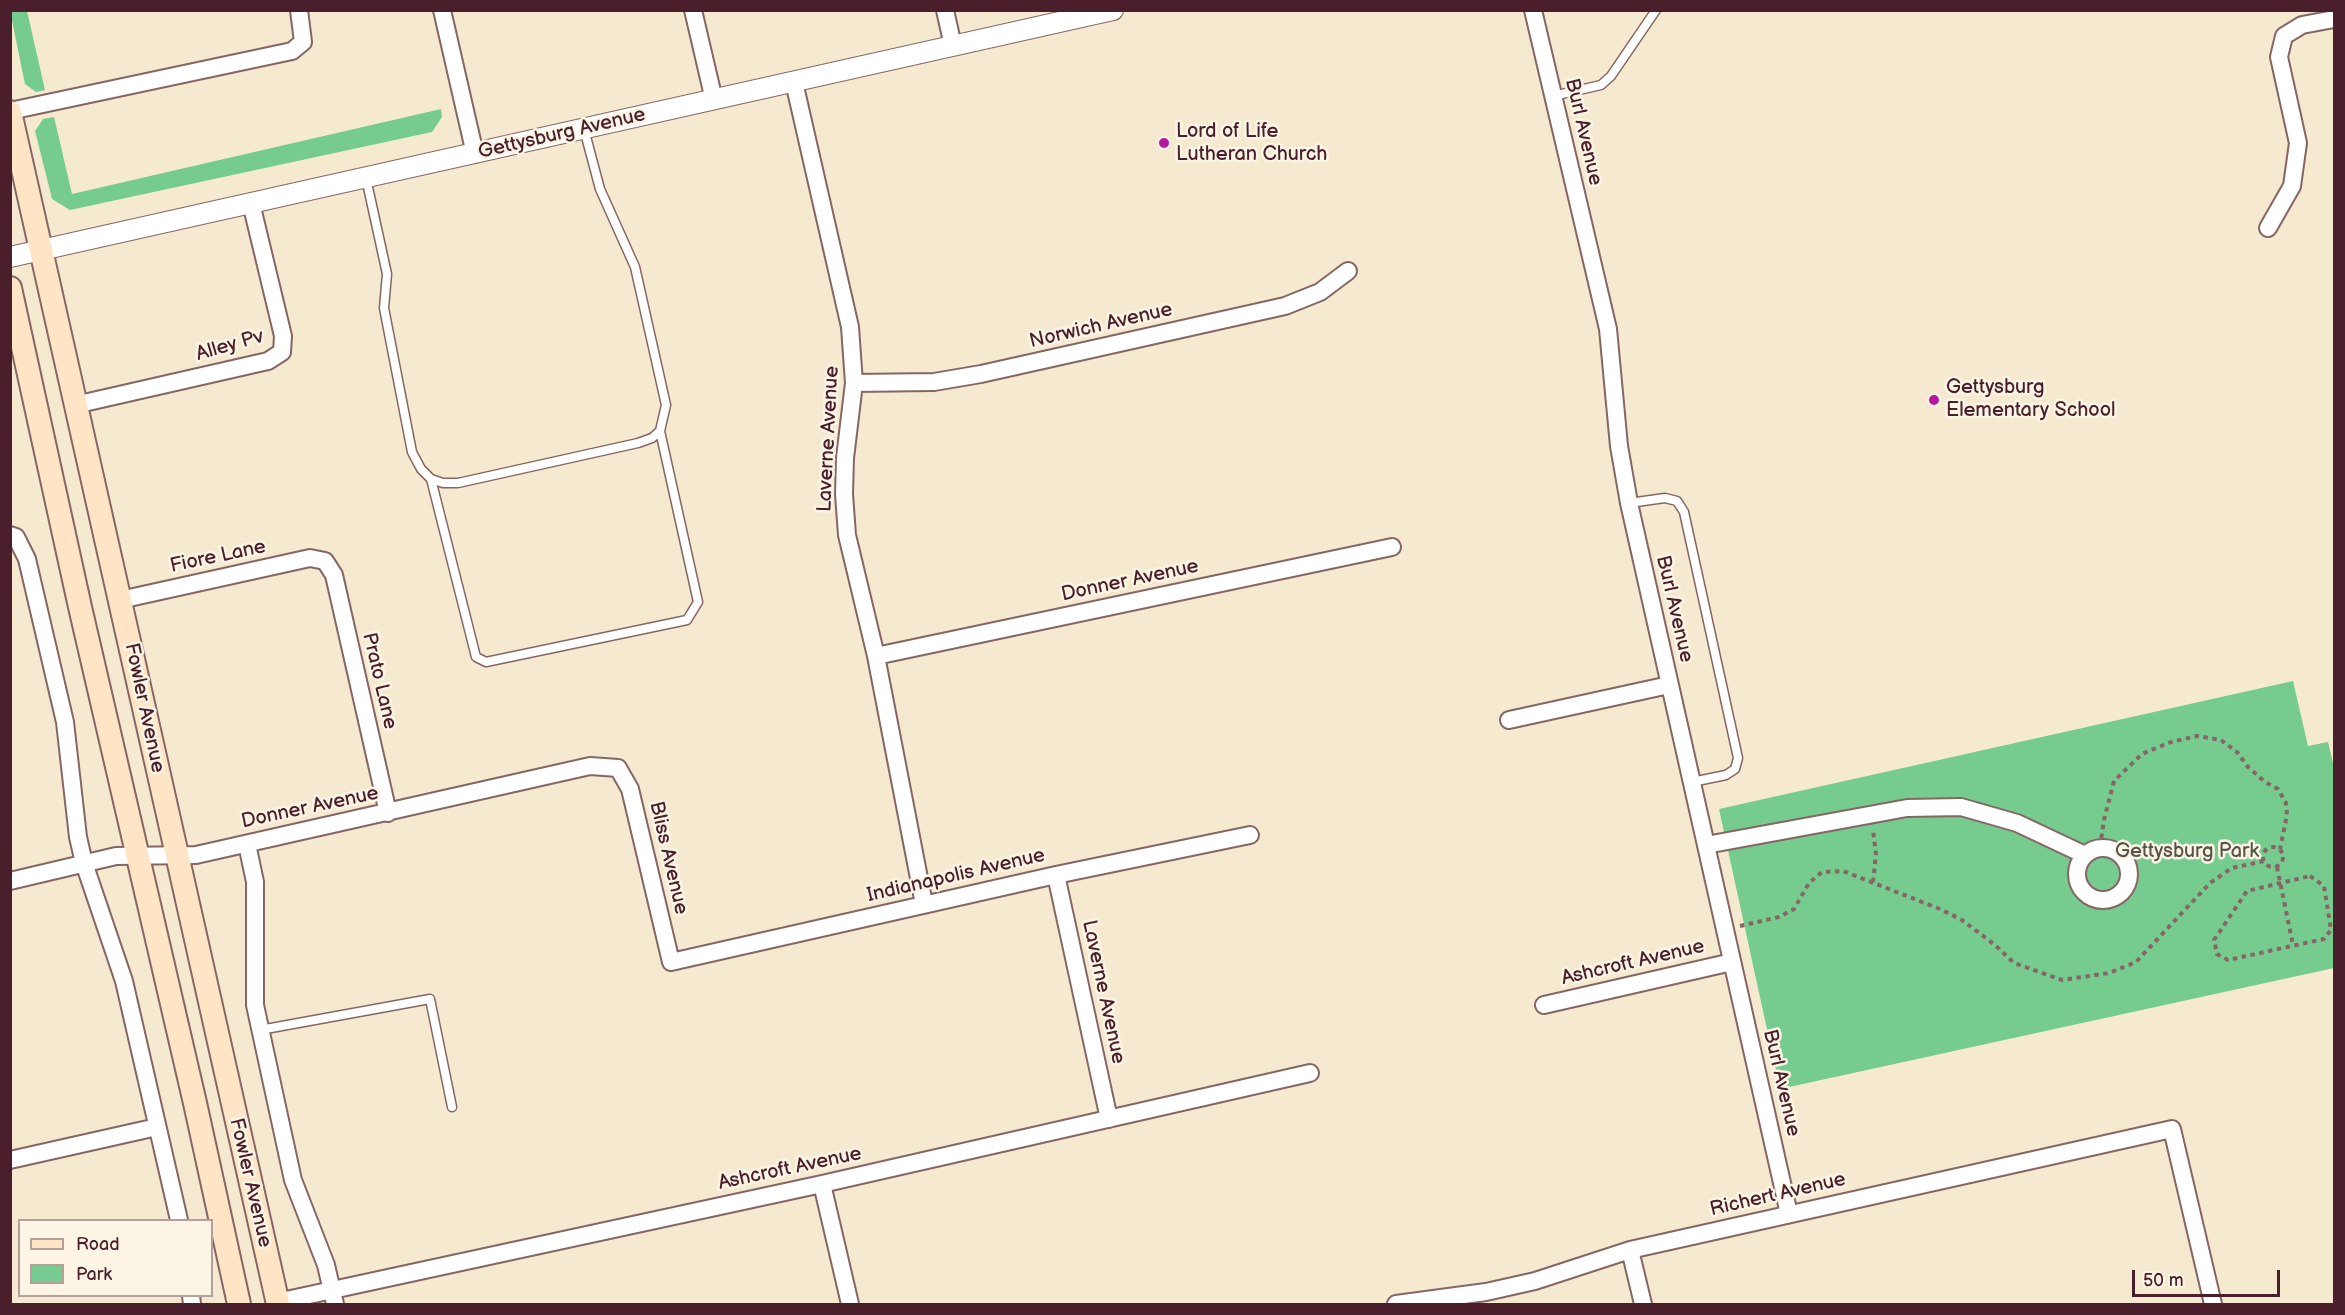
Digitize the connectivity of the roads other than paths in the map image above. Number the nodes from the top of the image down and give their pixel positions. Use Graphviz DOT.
graph roads {
  1 [pos="299,10"];
  2 [pos="442,10"];
  3 [pos="693,10"];
  4 [pos="945,10"];
  5 [pos="1113,10"];
  6 [pos="1533,10"];
  7 [pos="1656,10"];
  8 [pos="2334,19"];
  9 [pos="953,46"];
  10 [pos="794,82"];
  11 [pos="1553,96"];
  12 [pos="714,100"];
  13 [pos="10,112"];
  14 [pos="584,129"];
  15 [pos="475,154"];
  16 [pos="366,177"];
  17 [pos="251,203"];
  18 [pos="2268,228"];
  19 [pos="41,250"];
  20 [pos="10,257"];
  21 [pos="1348,271"];
  22 [pos="10,288"];
  23 [pos="854,383"];
  24 [pos="75,405"];
  25 [pos="660,431"];
  26 [pos="430,479"];
  27 [pos="1629,503"];
  28 [pos="13,536"];
  29 [pos="1392,547"];
  30 [pos="325,561"];
  31 [pos="120,600"];
  32 [pos="876,656"];
  33 [pos="1670,685"];
  34 [pos="1509,720"];
  35 [pos="618,768"];
  36 [pos="1692,782"];
  37 [pos="388,813"];
  38 [pos="1250,835"];
  39 [pos="247,844"];
  40 [pos="1706,845"];
  41 [pos="2092,852"];
  42 [pos="138,855"];
  43 [pos="176,855"];
  44 [pos="84,863"];
  45 [pos="1056,875"];
  46 [pos="10,881"];
  47 [pos="924,904"];
  48 [pos="671,962"];
  49 [pos="1732,962"];
  50 [pos="1544,1005"];
  51 [pos="260,1030"];
  52 [pos="1310,1073"];
  53 [pos="452,1107"];
  54 [pos="1109,1119"];
  55 [pos="157,1127"];
  56 [pos="10,1160"];
  57 [pos="822,1184"];
  58 [pos="1789,1214"];
  59 [pos="179,1219"];
  60 [pos="1630,1250"];
  61 [pos="333,1297"];
  62 [pos="277,1303"];
  63 [pos="239,1305"];
  64 [pos="850,1305"];
  65 [pos="1396,1305"];
  66 [pos="1642,1305"];
  67 [pos="2213,1305"];
  1 -- 13 [label="street"];
  2 -- 15 [label="street"];
  3 -- 12 [label="street"];
  4 -- 9 [label="street"];
  5 -- 9 [label="street, Gettysburg Avenue"];
  6 -- 11 [label="street, Burl Avenue"];
  7 -- 11 [label="lane"];
  8 -- 18 [label="street"];
  9 -- 10 [label="street, Gettysburg Avenue"];
  10 -- 12 [label="street, Gettysburg Avenue"];
  10 -- 23 [label="street, Laverne Avenue"];
  11 -- 27 [label="street, Burl Avenue"];
  12 -- 14 [label="street, Gettysburg Avenue"];
  13 -- 19 [label="main road, Fowler Avenue"];
  14 -- 15 [label="street, Gettysburg Avenue"];
  14 -- 25 [label="lane"];
  15 -- 16 [label="street, Gettysburg Avenue"];
  16 -- 17 [label="street, Gettysburg Avenue"];
  16 -- 26 [label="lane"];
  17 -- 19 [label="street, Gettysburg Avenue"];
  17 -- 24 [label="street, Alley Pv"];
  19 -- 20 [label="street, Gettysburg Avenue"];
  19 -- 24 [label="main road, Fowler Avenue"];
  21 -- 23 [label="street, Norwich Avenue"];
  22 -- 42 [label="main road, Fowler Avenue"];
  23 -- 32 [label="street, Laverne Avenue"];
  24 -- 31 [label="main road, Fowler Avenue"];
  25 -- 26 [label="lane"];
  25 -- 26 [label="lane"];
  27 -- 33 [label="street, Burl Avenue"];
  27 -- 36 [label="lane"];
  28 -- 44 [label="street"];
  29 -- 32 [label="street, Donner Avenue"];
  30 -- 31 [label="street, Fiore Lane"];
  30 -- 37 [label="street, Prato Lane"];
  31 -- 43 [label="main road, Fowler Avenue"];
  32 -- 47 [label="street, Laverne Avenue"];
  33 -- 34 [label="street"];
  33 -- 36 [label="street, Burl Avenue"];
  35 -- 37 [label="street, Donner Avenue"];
  35 -- 48 [label="street, Bliss Avenue"];
  36 -- 40 [label="street, Burl Avenue"];
  37 -- 39 [label="street, Donner Avenue"];
  38 -- 45 [label="street, Indianapolis Avenue"];
  39 -- 43 [label="street, Donner Avenue"];
  39 -- 51 [label="street"];
  40 -- 41 [label="street"];
  40 -- 49 [label="street, Burl Avenue"];
  42 -- 43 [label="street, Donner Avenue"];
  42 -- 44 [label="street, Donner Avenue"];
  42 -- 63 [label="main road, Fowler Avenue"];
  43 -- 62 [label="main road, Fowler Avenue"];
  44 -- 46 [label="street, Donner Avenue"];
  44 -- 55 [label="street"];
  45 -- 47 [label="street, Indianapolis Avenue"];
  45 -- 54 [label="street, Laverne Avenue"];
  47 -- 48 [label="street, Indianapolis Avenue"];
  49 -- 50 [label="street, Ashcroft Avenue"];
  49 -- 58 [label="street, Burl Avenue"];
  51 -- 53 [label="lane"];
  51 -- 61 [label="street"];
  52 -- 54 [label="street, Ashcroft Avenue"];
  54 -- 57 [label="street, Ashcroft Avenue"];
  55 -- 56 [label="street"];
  55 -- 59 [label="street"];
  57 -- 61 [label="street, Ashcroft Avenue"];
  57 -- 64 [label="street"];
  58 -- 60 [label="street, Richert Avenue"];
  58 -- 67 [label="street, Richert Avenue"];
  60 -- 65 [label="street, Richert Avenue"];
  60 -- 66 [label="street"];
  61 -- 62 [label="street, Ashcroft Avenue"];
}
